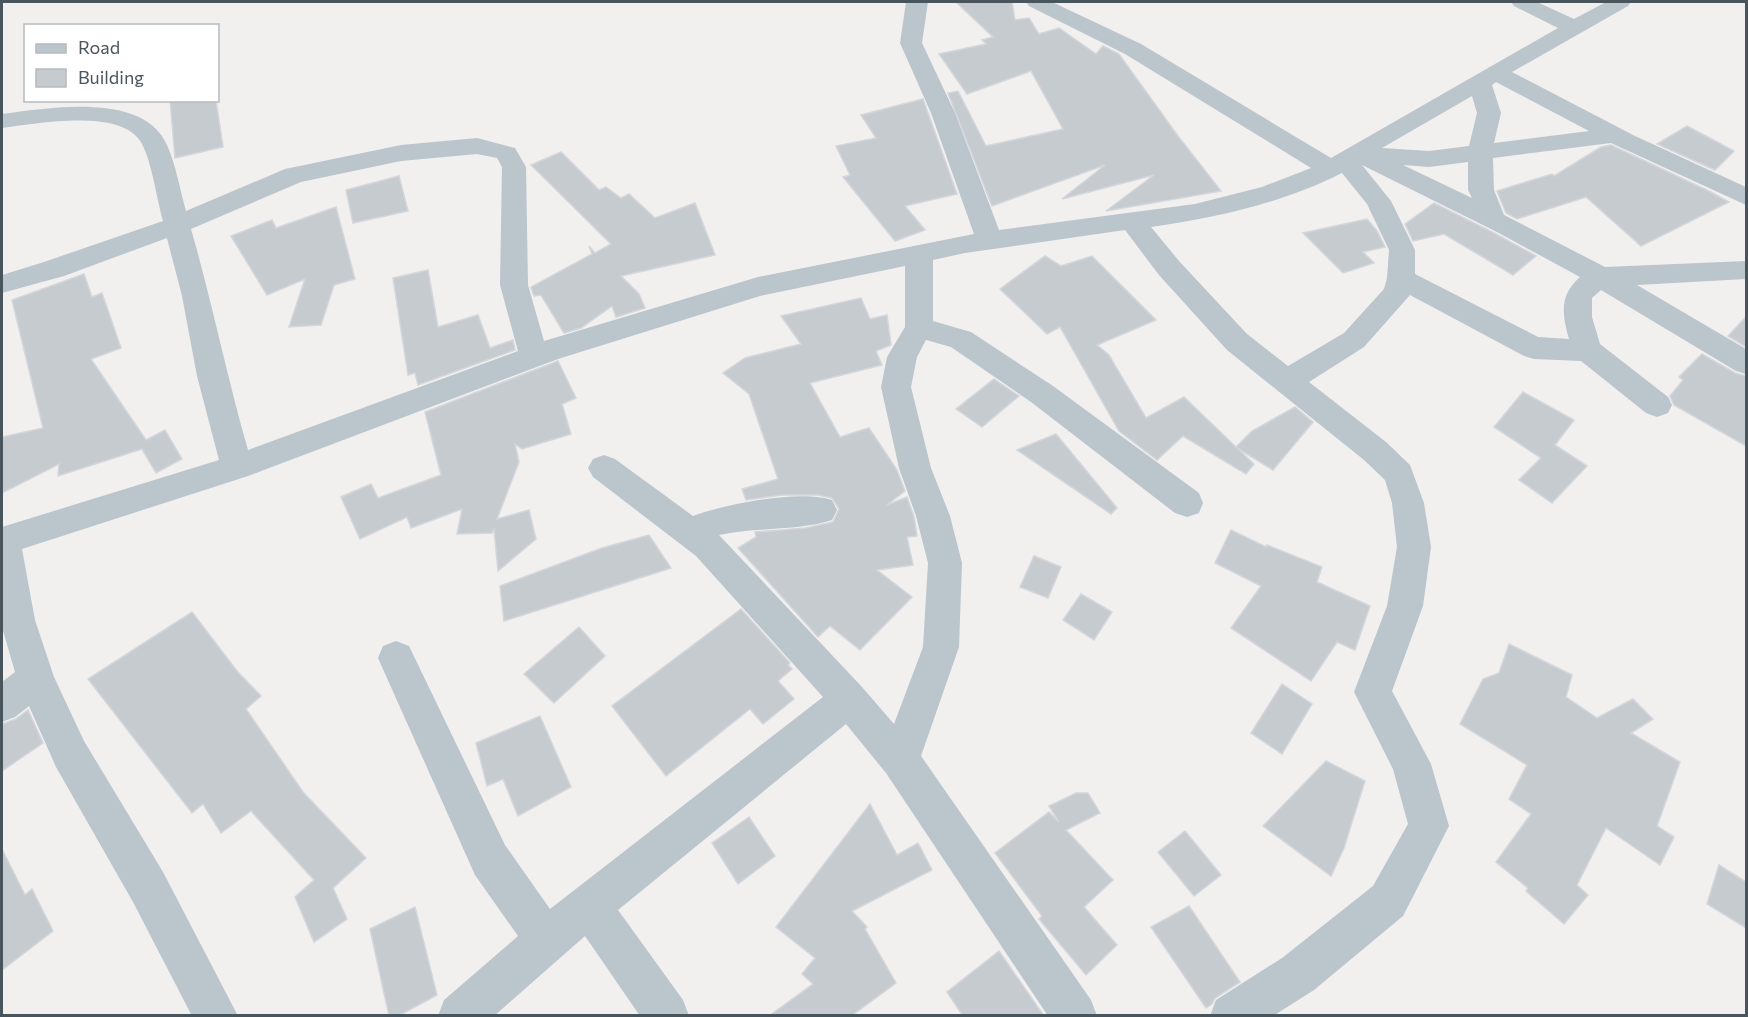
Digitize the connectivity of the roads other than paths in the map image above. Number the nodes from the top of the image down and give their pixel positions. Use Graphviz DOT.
graph roads {
  1 [pos="917,2"];
  2 [pos="1036,2"];
  3 [pos="1521,2"];
  4 [pos="1621,2"];
  5 [pos="1572,27"];
  6 [pos="1488,77"];
  7 [pos="2,121"];
  8 [pos="1614,135"];
  9 [pos="1480,153"];
  10 [pos="1344,161"];
  11 [pos="1746,197"];
  12 [pos="1493,219"];
  13 [pos="1131,220"];
  14 [pos="175,226"];
  15 [pos="989,240"];
  16 [pos="919,254"];
  17 [pos="1746,270"];
  18 [pos="1603,277"];
  19 [pos="1401,278"];
  20 [pos="2,284"];
  21 [pos="919,327"];
  22 [pos="1588,350"];
  23 [pos="534,356"];
  24 [pos="1746,363"];
  25 [pos="1287,381"];
  26 [pos="1657,405"];
  27 [pos="237,467"];
  28 [pos="604,468"];
  29 [pos="1187,503"];
  30 [pos="820,510"];
  31 [pos="688,532"];
  32 [pos="3,540"];
  33 [pos="396,658"];
  34 [pos="36,679"];
  35 [pos="849,699"];
  36 [pos="2,704"];
  37 [pos="900,760"];
  38 [pos="589,906"];
  39 [pos="546,940"];
  40 [pos="216,1016"];
  41 [pos="460,1016"];
  42 [pos="667,1016"];
  43 [pos="1075,1016"];
  44 [pos="1232,1016"];
  1 -- 15 [label="street"];
  2 -- 10 [label="street"];
  3 -- 5 [label="street"];
  4 -- 5 [label="street"];
  5 -- 6 [label="street"];
  6 -- 8 [label="street"];
  6 -- 9 [label="street"];
  6 -- 10 [label="street"];
  7 -- 14 [label="street"];
  8 -- 9 [label="street"];
  8 -- 11 [label="street"];
  9 -- 10 [label="street"];
  9 -- 12 [label="street"];
  10 -- 12 [label="street"];
  10 -- 13 [label="street"];
  10 -- 19 [label="street"];
  12 -- 18 [label="street"];
  13 -- 15 [label="street"];
  13 -- 25 [label="street"];
  14 -- 20 [label="street"];
  14 -- 23 [label="street"];
  14 -- 27 [label="street"];
  15 -- 16 [label="street"];
  16 -- 21 [label="street"];
  16 -- 23 [label="street"];
  17 -- 18 [label="street"];
  18 -- 22 [label="street"];
  18 -- 24 [label="street"];
  19 -- 22 [label="street"];
  19 -- 25 [label="street"];
  21 -- 29 [label="street"];
  21 -- 37 [label="street"];
  22 -- 26 [label="street"];
  23 -- 27 [label="street"];
  25 -- 44 [label="street"];
  27 -- 32 [label="street"];
  28 -- 31 [label="street"];
  30 -- 31 [label="street"];
  31 -- 35 [label="street"];
  32 -- 34 [label="street"];
  33 -- 39 [label="street"];
  34 -- 36 [label="street"];
  34 -- 40 [label="street"];
  35 -- 37 [label="street"];
  35 -- 38 [label="street"];
  37 -- 43 [label="street"];
  38 -- 39 [label="street"];
  38 -- 42 [label="street"];
  39 -- 41 [label="street"];
}
